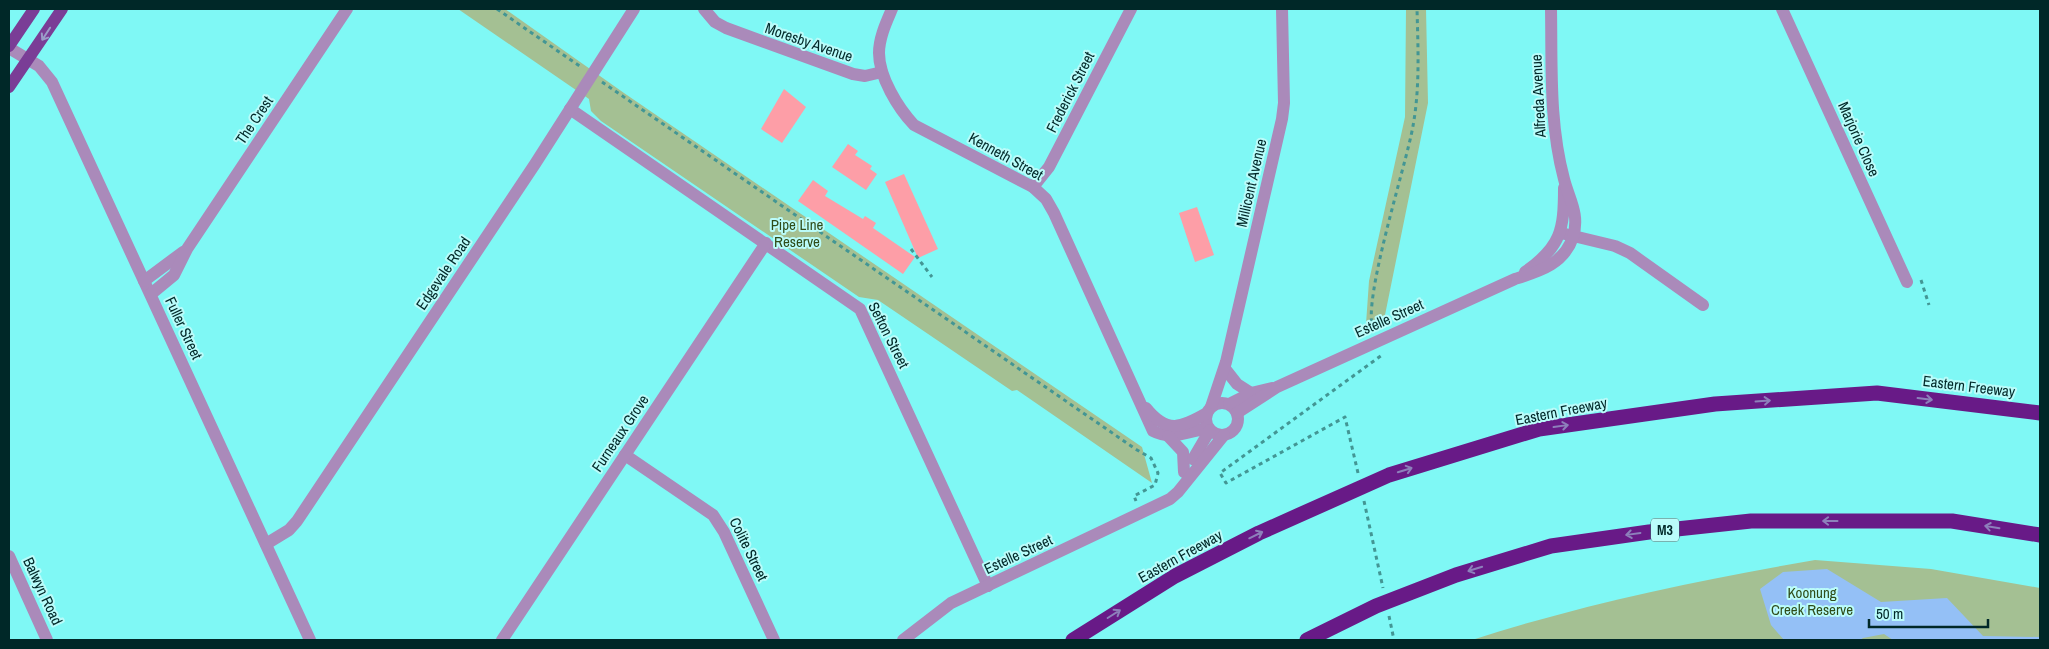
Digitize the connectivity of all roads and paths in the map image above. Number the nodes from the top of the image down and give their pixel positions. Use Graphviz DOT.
graph roads {
  1 [pos="34,9"];
  2 [pos="62,9"];
  3 [pos="347,9"];
  4 [pos="497,9"];
  5 [pos="634,9"];
  6 [pos="704,9"];
  7 [pos="892,9"];
  8 [pos="1131,9"];
  9 [pos="1282,9"];
  10 [pos="1417,9"];
  11 [pos="1551,9"];
  12 [pos="1782,9"];
  13 [pos="9,47"];
  14 [pos="28,58"];
  15 [pos="882,72"];
  16 [pos="591,74"];
  17 [pos="9,87"];
  18 [pos="570,109"];
  19 [pos="1033,187"];
  20 [pos="1567,234"];
  21 [pos="766,243"];
  22 [pos="187,249"];
  23 [pos="911,249"];
  24 [pos="1920,275"];
  25 [pos="932,277"];
  26 [pos="144,281"];
  27 [pos="1907,282"];
  28 [pos="150,294"];
  29 [pos="1703,304"];
  30 [pos="1928,305"];
  31 [pos="1378,342"];
  32 [pos="1226,366"];
  33 [pos="1277,387"];
  34 [pos="1251,393"];
  35 [pos="1143,404"];
  36 [pos="1231,407"];
  37 [pos="1209,410"];
  38 [pos="2040,413"];
  39 [pos="1209,429"];
  40 [pos="1224,435"];
  41 [pos="1168,436"];
  42 [pos="625,455"];
  43 [pos="1184,472"];
  44 [pos="1358,475"];
  45 [pos="1362,495"];
  46 [pos="1148,510"];
  47 [pos="2040,535"];
  48 [pos="266,544"];
  49 [pos="9,556"];
  50 [pos="988,586"];
  51 [pos="1384,592"];
  52 [pos="1388,611"];
  53 [pos="47,640"];
  54 [pos="310,640"];
  55 [pos="502,640"];
  56 [pos="774,640"];
  57 [pos="903,640"];
  58 [pos="1073,640"];
  59 [pos="1307,640"];
  60 [pos="1394,640"];
  1 -- 13 [label="main road"];
  2 -- 14 [label="main road, one-way"];
  3 -- 22 [label="street, The Crest"];
  4 -- 16 [label="path"];
  5 -- 16 [label="street, Edgevale Road"];
  6 -- 15 [label="street, Moresby Avenue"];
  7 -- 15 [label="street, Kenneth Street"];
  8 -- 19 [label="street, Frederick Street"];
  9 -- 32 [label="street, Millicent Avenue"];
  10 -- 31 [label="path"];
  11 -- 20 [label="street, Alfreda Avenue"];
  12 -- 27 [label="street, Marjorie Close"];
  13 -- 14 [label="street, Fuller Street"];
  14 -- 17 [label="main road"];
  14 -- 26 [label="street, Fuller Street"];
  15 -- 19 [label="street, Kenneth Street"];
  16 -- 18 [label="street, Edgevale Road"];
  16 -- 46 [label="path"];
  18 -- 21 [label="street, Sefton Street"];
  18 -- 48 [label="street, Edgevale Road"];
  19 -- 35 [label="street, Kenneth Street"];
  20 -- 29 [label="street"];
  20 -- 31 [label="street, Estelle Street"];
  21 -- 42 [label="street, Furneaux Grove"];
  21 -- 50 [label="street, Sefton Street"];
  22 -- 26 [label="street, The Crest"];
  22 -- 28 [label="street, The Crest"];
  23 -- 25 [label="path"];
  24 -- 30 [label="path"];
  26 -- 28 [label="street, Fuller Street"];
  28 -- 48 [label="street, Fuller Street"];
  31 -- 33 [label="street, Estelle Street"];
  31 -- 44 [label="path"];
  32 -- 34 [label="street"];
  32 -- 36 [label="street, Millicent Avenue"];
  32 -- 37 [label="street, Millicent Avenue"];
  33 -- 34 [label="street, Estelle Street"];
  33 -- 36 [label="street, Estelle Street"];
  34 -- 36 [label="street, Estelle Street"];
  35 -- 37 [label="street, Kenneth Street"];
  35 -- 41 [label="street, Kenneth Street"];
  36 -- 37 [label="street"];
  36 -- 40 [label="street"];
  37 -- 39 [label="street"];
  58 -- 38 [label="highway, Eastern Freeway, one-way"];
  39 -- 40 [label="street"];
  39 -- 41 [label="street"];
  39 -- 43 [label="street, Estelle Street"];
  40 -- 46 [label="street, Estelle Street"];
  41 -- 43 [label="street"];
  42 -- 55 [label="street, Furneaux Grove"];
  42 -- 56 [label="street, Colite Street"];
  43 -- 46 [label="street, Estelle Street"];
  45 -- 51 [label="path"];
  46 -- 50 [label="street, Estelle Street"];
  47 -- 59 [label="highway, M3, one-way"];
  48 -- 54 [label="street, Fuller Street"];
  49 -- 53 [label="street, Balwyn Road"];
  50 -- 57 [label="street, Estelle Street"];
  52 -- 60 [label="path"];
}
